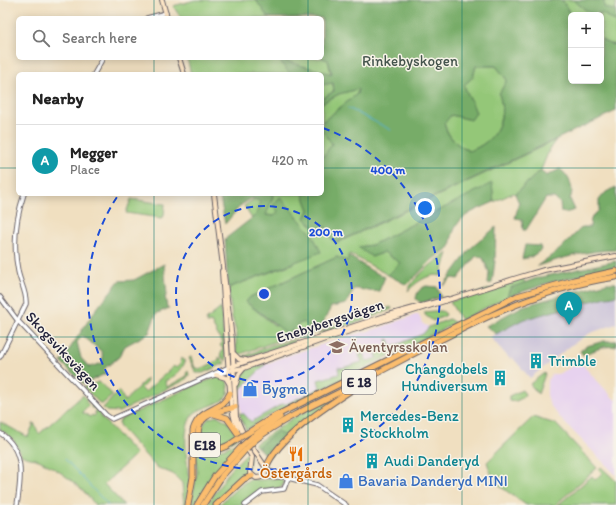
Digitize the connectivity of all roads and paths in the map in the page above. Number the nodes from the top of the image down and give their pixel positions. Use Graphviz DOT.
graph roads {
  1 [pos="162,0"];
  2 [pos="166,13"];
  3 [pos="155,16"];
  4 [pos="167,16"];
  5 [pos="102,60"];
  6 [pos="180,60"];
  7 [pos="95,72"];
  8 [pos="183,72"];
  9 [pos="23,196"];
  10 [pos="214,196"];
  11 [pos="616,256"];
  12 [pos="222,271"];
  13 [pos="616,271"];
  14 [pos="616,277"];
  15 [pos="0,297"];
  16 [pos="18,321"];
  17 [pos="466,328"];
  18 [pos="328,336"];
  19 [pos="233,354"];
  20 [pos="267,354"];
  21 [pos="0,357"];
  22 [pos="253,359"];
  23 [pos="269,359"];
  24 [pos="232,368"];
  25 [pos="244,368"];
  26 [pos="216,375"];
  27 [pos="196,381"];
  28 [pos="230,383"];
  29 [pos="232,394"];
  30 [pos="233,406"];
  31 [pos="214,408"];
  32 [pos="209,414"];
  33 [pos="112,419"];
  34 [pos="0,433"];
  35 [pos="239,436"];
  36 [pos="252,436"];
  37 [pos="244,447"];
  38 [pos="263,463"];
  39 [pos="251,464"];
  40 [pos="267,469"];
  41 [pos="252,476"];
  42 [pos="262,477"];
  43 [pos="286,477"];
  44 [pos="17,505"];
  45 [pos="188,505"];
  46 [pos="197,505"];
  47 [pos="203,505"];
  48 [pos="216,505"];
  49 [pos="245,505"];
  50 [pos="346,505"];
  1 -- 2 [label="main road"];
  2 -- 3 [label="street"];
  2 -- 4 [label="main road"];
  5 -- 7 [label="street"];
  6 -- 8 [label="main road"];
  9 -- 16 [label="street"];
  10 -- 12 [label="main road"];
  11 -- 18 [label="main road, Enebybergsvägen"];
  12 -- 19 [label="main road"];
  12 -- 24 [label="main road"];
  13 -- 36 [label="highway, E 18"];
  14 -- 17 [label="highway, E 18"];
  15 -- 16 [label="street, Skogsviksvägen"];
  16 -- 21 [label="street"];
  16 -- 33 [label="street, Skogsviksvägen"];
  17 -- 36 [label="highway, E 18"];
  17 -- 40 [label="highway"];
  18 -- 20 [label="main road, Enebybergsvägen"];
  18 -- 23 [label="main road, Enebybergsvägen"];
  19 -- 22 [label="main road"];
  19 -- 24 [label="main road"];
  20 -- 22 [label="main road, Enebybergsvägen"];
  20 -- 23 [label="main road"];
  22 -- 24 [label="main road, Enebybergsvägen"];
  23 -- 25 [label="main road, Enebybergsvägen"];
  24 -- 25 [label="main road, Enebybergsvägen"];
  24 -- 26 [label="street, Enebybergsvägen"];
  24 -- 27 [label="street, Enebybergsvägen"];
  24 -- 28 [label="main road"];
  24 -- 29 [label="main road"];
  25 -- 29 [label="main road"];
  26 -- 27 [label="street, Enebybergsvägen"];
  26 -- 28 [label="main road"];
  27 -- 33 [label="street, Enebybergsvägen"];
  28 -- 29 [label="main road"];
  29 -- 30 [label="main road"];
  29 -- 31 [label="highway, E18"];
  30 -- 31 [label="highway, E18"];
  30 -- 32 [label="highway, E18"];
  30 -- 35 [label="main road"];
  30 -- 38 [label="main road"];
  31 -- 45 [label="highway, E18"];
  32 -- 35 [label="highway, E18"];
  32 -- 35 [label="highway, E18"];
  34 -- 44 [label="street"];
  35 -- 36 [label="highway, E18, bridge"];
  35 -- 39 [label="main road"];
  36 -- 37 [label="highway, E 18, bridge"];
  37 -- 46 [label="highway, E 18"];
  37 -- 47 [label="highway, E 18"];
  38 -- 39 [label="main road"];
  38 -- 40 [label="main road"];
  39 -- 41 [label="main road"];
  40 -- 42 [label="main road"];
  40 -- 43 [label="street"];
  41 -- 42 [label="main road"];
  41 -- 48 [label="highway"];
  42 -- 43 [label="street"];
  43 -- 49 [label="street"];
  43 -- 50 [label="street"];
}
